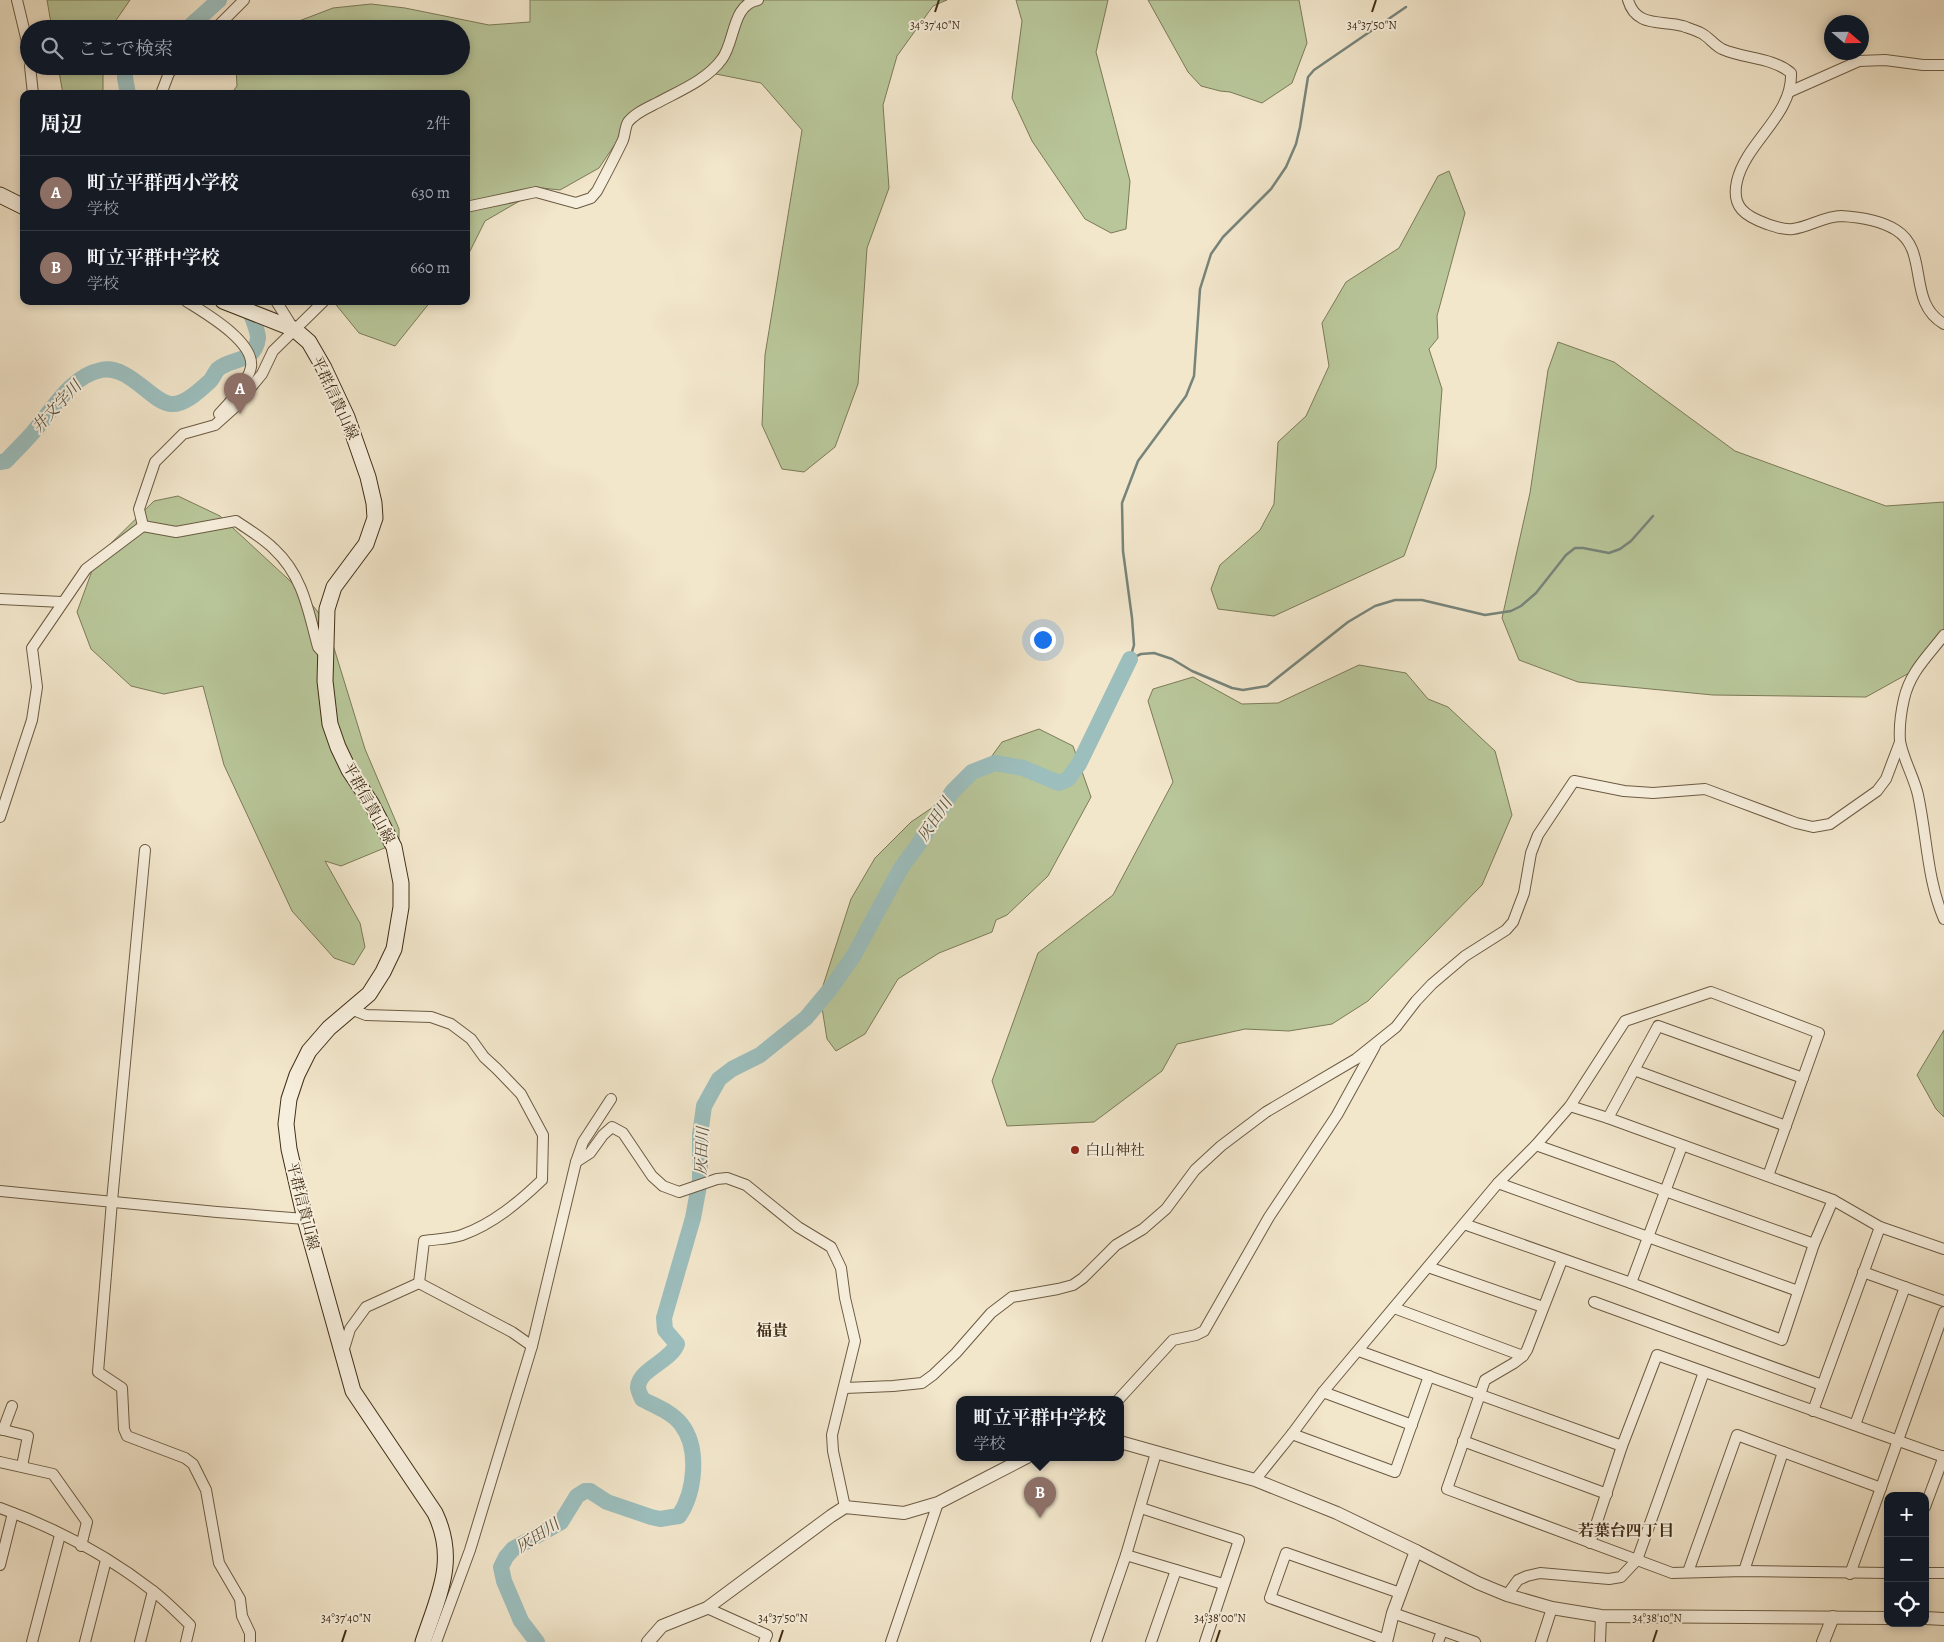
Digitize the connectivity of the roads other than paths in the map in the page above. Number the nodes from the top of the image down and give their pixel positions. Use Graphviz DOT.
graph roads {
  1 [pos="17,0"];
  2 [pos="244,0"];
  3 [pos="758,0"];
  4 [pos="1628,0"];
  5 [pos="22,20"];
  6 [pos="224,20"];
  7 [pos="1944,65"];
  8 [pos="31,75"];
  9 [pos="169,75"];
  10 [pos="33,90"];
  11 [pos="163,90"];
  12 [pos="1789,92"];
  13 [pos="4,197"];
  14 [pos="20,205"];
  15 [pos="470,206"];
  16 [pos="192,305"];
  17 [pos="233,305"];
  18 [pos="279,305"];
  19 [pos="320,305"];
  20 [pos="1944,324"];
  21 [pos="294,329"];
  22 [pos="207,428"];
  23 [pos="143,526"];
  24 [pos="0,599"];
  25 [pos="62,602"];
  26 [pos="1944,635"];
  27 [pos="326,655"];
  28 [pos="1900,742"];
  29 [pos="0,817"];
  30 [pos="145,850"];
  31 [pos="1944,919"];
  32 [pos="352,1010"];
  33 [pos="1378,1041"];
  34 [pos="1634,1070"];
  35 [pos="1803,1078"];
  36 [pos="611,1099"];
  37 [pos="1570,1106"];
  38 [pos="1608,1118"];
  39 [pos="1786,1126"];
  40 [pos="1536,1145"];
  41 [pos="1682,1146"];
  42 [pos="576,1162"];
  43 [pos="1768,1176"];
  44 [pos="1498,1183"];
  45 [pos="0,1191"];
  46 [pos="1665,1192"];
  47 [pos="1833,1200"];
  48 [pos="112,1201"];
  49 [pos="305,1218"];
  50 [pos="1464,1224"];
  51 [pos="1880,1227"];
  52 [pos="1648,1238"];
  53 [pos="1814,1244"];
  54 [pos="1944,1249"];
  55 [pos="1562,1260"];
  56 [pos="1428,1268"];
  57 [pos="1863,1272"];
  58 [pos="418,1283"];
  59 [pos="1631,1283"];
  60 [pos="1905,1287"];
  61 [pos="1798,1291"];
  62 [pos="1944,1301"];
  63 [pos="1594,1302"];
  64 [pos="1543,1307"];
  65 [pos="1394,1308"];
  66 [pos="1944,1312"];
  67 [pos="532,1346"];
  68 [pos="1359,1351"];
  69 [pos="342,1354"];
  70 [pos="1523,1356"];
  71 [pos="1704,1372"];
  72 [pos="1429,1376"];
  73 [pos="1822,1385"];
  74 [pos="845,1388"];
  75 [pos="1323,1392"];
  76 [pos="1480,1394"];
  77 [pos="1122,1396"];
  78 [pos="12,1406"];
  79 [pos="1813,1410"];
  80 [pos="1412,1425"];
  81 [pos="1856,1425"];
  82 [pos="2,1430"];
  83 [pos="1292,1434"];
  84 [pos="1898,1440"];
  85 [pos="1463,1441"];
  86 [pos="1124,1443"];
  87 [pos="1622,1446"];
  88 [pos="1783,1452"];
  89 [pos="1156,1453"];
  90 [pos="1944,1457"];
  91 [pos="1019,1461"];
  92 [pos="0,1462"];
  93 [pos="22,1466"];
  94 [pos="1255,1480"];
  95 [pos="1881,1488"];
  96 [pos="1607,1494"];
  97 [pos="1929,1496"];
  98 [pos="938,1503"];
  99 [pos="846,1507"];
  100 [pos="0,1508"];
  101 [pos="1140,1508"];
  102 [pos="13,1513"];
  103 [pos="60,1535"];
  104 [pos="1590,1543"];
  105 [pos="81,1546"];
  106 [pos="1416,1551"];
  107 [pos="1126,1555"];
  108 [pos="106,1560"];
  109 [pos="1637,1560"];
  110 [pos="0,1565"];
  111 [pos="1176,1570"];
  112 [pos="1744,1571"];
  113 [pos="1688,1572"];
  114 [pos="1884,1573"];
  115 [pos="1929,1573"];
  116 [pos="1944,1573"];
  117 [pos="1850,1574"];
  118 [pos="1223,1584"];
  119 [pos="153,1591"];
  120 [pos="1400,1594"];
  121 [pos="1507,1594"];
  122 [pos="707,1608"];
  123 [pos="1552,1608"];
  124 [pos="1393,1612"];
  125 [pos="1601,1616"];
  126 [pos="1833,1617"];
  127 [pos="1884,1618"];
  128 [pos="1929,1618"];
  129 [pos="1944,1618"];
  130 [pos="1442,1631"];
  131 [pos="1386,1641"];
  132 [pos="32,1642"];
  133 [pos="84,1642"];
  134 [pos="140,1642"];
  135 [pos="186,1642"];
  136 [pos="250,1642"];
  137 [pos="423,1642"];
  138 [pos="436,1642"];
  139 [pos="648,1642"];
  140 [pos="764,1642"];
  141 [pos="891,1642"];
  142 [pos="1096,1642"];
  143 [pos="1151,1642"];
  144 [pos="1205,1642"];
  145 [pos="1438,1642"];
  146 [pos="1475,1642"];
  147 [pos="1541,1642"];
  148 [pos="1600,1642"];
  149 [pos="1823,1642"];
  1 -- 5 [label="street"];
  2 -- 6 [label="street"];
  3 -- 15 [label="street"];
  4 -- 12 [label="street"];
  7 -- 12 [label="street"];
  8 -- 10 [label="street"];
  9 -- 11 [label="street"];
  12 -- 20 [label="street"];
  13 -- 14 [label="main road"];
  16 -- 22 [label="street"];
  17 -- 21 [label="main road, 平群信貴山線"];
  18 -- 21 [label="street"];
  19 -- 21 [label="street"];
  21 -- 22 [label="street"];
  21 -- 27 [label="main road, 平群信貴山線"];
  22 -- 23 [label="street"];
  23 -- 25 [label="street"];
  23 -- 27 [label="street"];
  24 -- 25 [label="street"];
  25 -- 29 [label="street"];
  26 -- 28 [label="street"];
  27 -- 32 [label="main road, 平群信貴山線"];
  28 -- 31 [label="street"];
  28 -- 33 [label="street"];
  30 -- 48 [label="street"];
  32 -- 49 [label="main road, 平群信貴山線"];
  32 -- 58 [label="street"];
  33 -- 74 [label="street"];
  33 -- 77 [label="street"];
  34 -- 35 [label="street"];
  34 -- 38 [label="street"];
  34 -- 39 [label="street"];
  35 -- 37 [label="street"];
  35 -- 39 [label="street"];
  36 -- 42 [label="street"];
  37 -- 38 [label="street"];
  37 -- 40 [label="street"];
  38 -- 41 [label="street"];
  39 -- 43 [label="street"];
  40 -- 44 [label="street"];
  40 -- 46 [label="street"];
  41 -- 43 [label="street"];
  41 -- 46 [label="street"];
  42 -- 67 [label="street"];
  42 -- 74 [label="street"];
  43 -- 47 [label="street"];
  44 -- 50 [label="street"];
  44 -- 52 [label="street"];
  45 -- 48 [label="street"];
  46 -- 52 [label="street"];
  46 -- 53 [label="street"];
  47 -- 51 [label="street"];
  47 -- 53 [label="street"];
  48 -- 49 [label="street"];
  48 -- 136 [label="street"];
  49 -- 69 [label="main road, 平群信貴山線"];
  50 -- 55 [label="street"];
  50 -- 56 [label="street"];
  51 -- 54 [label="street"];
  51 -- 57 [label="street"];
  52 -- 59 [label="street"];
  52 -- 61 [label="street"];
  53 -- 61 [label="street"];
  55 -- 59 [label="street"];
  55 -- 64 [label="street"];
  56 -- 64 [label="street"];
  56 -- 65 [label="street"];
  57 -- 60 [label="street"];
  57 -- 73 [label="street"];
  58 -- 67 [label="street"];
  58 -- 69 [label="street"];
  59 -- 61 [label="street"];
  60 -- 62 [label="street"];
  60 -- 81 [label="street"];
  63 -- 73 [label="street"];
  64 -- 70 [label="street"];
  65 -- 68 [label="street"];
  65 -- 70 [label="street"];
  66 -- 84 [label="street"];
  67 -- 138 [label="street"];
  68 -- 72 [label="street"];
  68 -- 75 [label="street"];
  69 -- 137 [label="main road, 平群信貴山線"];
  70 -- 76 [label="street"];
  71 -- 79 [label="street"];
  71 -- 87 [label="street"];
  71 -- 109 [label="street"];
  72 -- 76 [label="street"];
  72 -- 80 [label="street"];
  73 -- 79 [label="street"];
  74 -- 99 [label="street"];
  75 -- 80 [label="street"];
  75 -- 83 [label="street"];
  76 -- 85 [label="street"];
  76 -- 87 [label="street"];
  78 -- 82 [label="street"];
  79 -- 81 [label="street"];
  80 -- 83 [label="street"];
  81 -- 84 [label="street"];
  82 -- 93 [label="street"];
  83 -- 94 [label="street"];
  84 -- 90 [label="street"];
  84 -- 95 [label="street"];
  85 -- 96 [label="street"];
  85 -- 104 [label="street"];
  86 -- 89 [label="street"];
  87 -- 96 [label="street"];
  88 -- 95 [label="street"];
  88 -- 112 [label="street"];
  88 -- 113 [label="street"];
  89 -- 94 [label="street"];
  89 -- 101 [label="street"];
  90 -- 97 [label="street"];
  91 -- 98 [label="street"];
  92 -- 93 [label="street"];
  93 -- 105 [label="street"];
  94 -- 106 [label="street"];
  95 -- 117 [label="street"];
  96 -- 104 [label="street"];
  98 -- 99 [label="street"];
  98 -- 141 [label="street"];
  99 -- 122 [label="street"];
  100 -- 102 [label="street"];
  101 -- 107 [label="street"];
  101 -- 118 [label="street"];
  102 -- 103 [label="street"];
  102 -- 110 [label="street"];
  103 -- 105 [label="street"];
  103 -- 132 [label="street"];
  104 -- 109 [label="street"];
  105 -- 108 [label="street"];
  106 -- 120 [label="street"];
  106 -- 121 [label="street"];
  107 -- 111 [label="street"];
  107 -- 142 [label="street"];
  108 -- 119 [label="street"];
  108 -- 133 [label="street"];
  109 -- 113 [label="street"];
  109 -- 121 [label="street"];
  111 -- 118 [label="street"];
  111 -- 143 [label="street"];
  112 -- 113 [label="street"];
  112 -- 117 [label="street"];
  114 -- 117 [label="street"];
  115 -- 116 [label="street"];
  118 -- 144 [label="street"];
  119 -- 134 [label="street"];
  119 -- 135 [label="street"];
  120 -- 124 [label="street"];
  120 -- 131 [label="street"];
  121 -- 123 [label="street"];
  122 -- 139 [label="street"];
  122 -- 140 [label="street"];
  123 -- 125 [label="street"];
  123 -- 147 [label="street"];
  124 -- 130 [label="street"];
  124 -- 131 [label="street"];
  125 -- 126 [label="street"];
  125 -- 148 [label="street"];
  126 -- 127 [label="street"];
  126 -- 149 [label="street"];
  128 -- 129 [label="street"];
  130 -- 145 [label="street"];
  130 -- 146 [label="street"];
}
